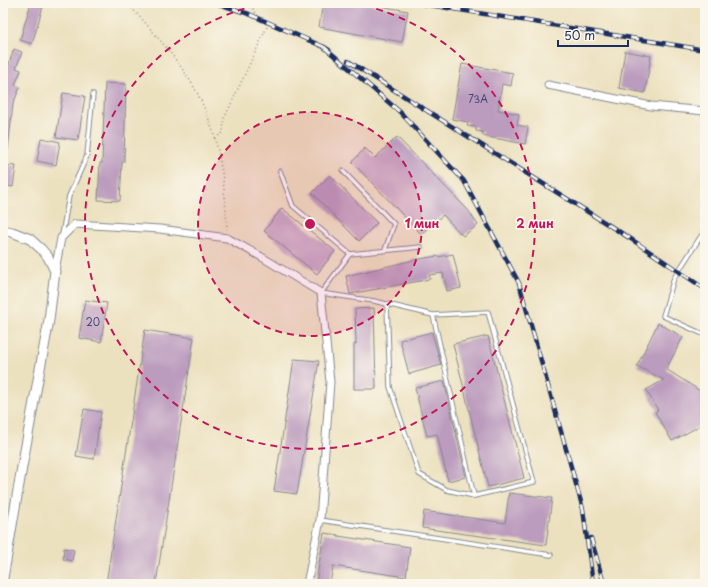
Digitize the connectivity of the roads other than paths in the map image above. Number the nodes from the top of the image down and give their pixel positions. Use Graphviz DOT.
graph roads {
  1 [pos="548,86"];
  2 [pos="93,94"];
  3 [pos="705,111"];
  4 [pos="280,171"];
  5 [pos="343,171"];
  6 [pos="3,230"];
  7 [pos="705,230"];
  8 [pos="61,238"];
  9 [pos="421,247"];
  10 [pos="385,250"];
  11 [pos="350,254"];
  12 [pos="55,271"];
  13 [pos="321,293"];
  14 [pos="387,304"];
  15 [pos="433,315"];
  16 [pos="705,335"];
  17 [pos="474,496"];
  18 [pos="320,520"];
  19 [pos="551,555"];
  20 [pos="4,564"];
  21 [pos="3,578"];
  22 [pos="307,584"];
  1 -- 3 [label="street"];
  2 -- 8 [label="lane"];
  4 -- 11 [label="lane"];
  5 -- 10 [label="lane"];
  6 -- 12 [label="street"];
  7 -- 16 [label="lane"];
  8 -- 12 [label="street"];
  8 -- 13 [label="street"];
  9 -- 10 [label="lane"];
  10 -- 11 [label="lane"];
  11 -- 13 [label="lane"];
  12 -- 20 [label="street"];
  13 -- 14 [label="lane"];
  13 -- 18 [label="street"];
  14 -- 15 [label="lane"];
  14 -- 17 [label="lane"];
  15 -- 17 [label="lane"];
  15 -- 17 [label="lane"];
  18 -- 19 [label="lane"];
  18 -- 22 [label="street"];
  20 -- 21 [label="street"];
}
